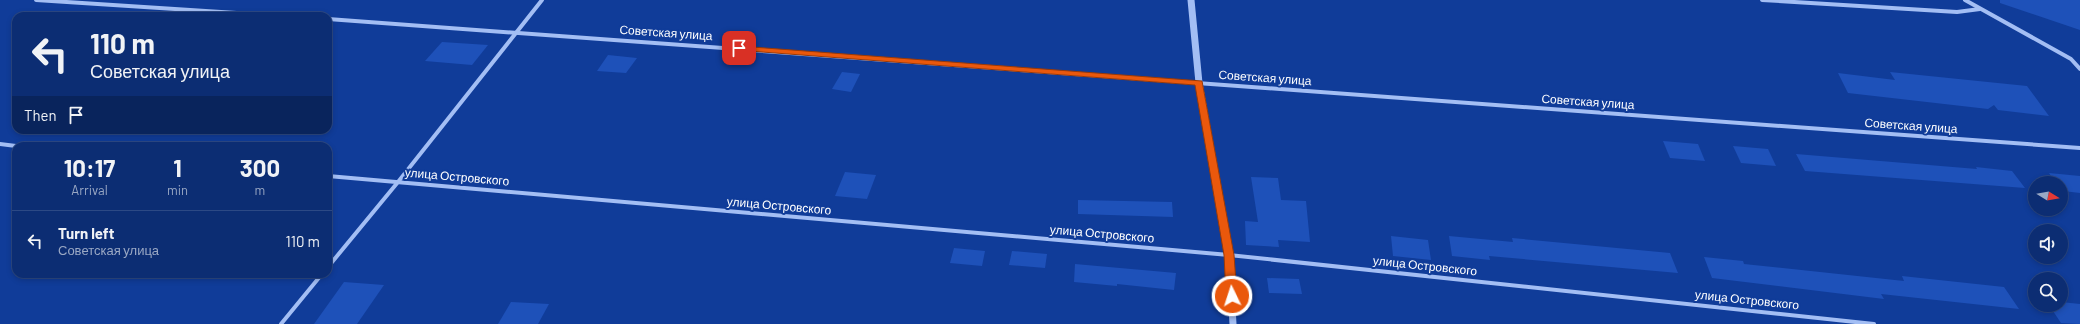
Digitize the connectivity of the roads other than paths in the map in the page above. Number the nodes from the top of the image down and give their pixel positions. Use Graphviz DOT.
graph roads {
  1 [pos="36,0"];
  2 [pos="542,0"];
  3 [pos="1191,0"];
  4 [pos="1762,0"];
  5 [pos="1965,0"];
  6 [pos="1980,9"];
  7 [pos="220,12"];
  8 [pos="332,19"];
  9 [pos="517,32"];
  10 [pos="2080,69"];
  11 [pos="1199,83"];
  12 [pos="0,144"];
  13 [pos="12,146"];
  14 [pos="2080,148"];
  15 [pos="332,176"];
  16 [pos="398,182"];
  17 [pos="1229,255"];
  18 [pos="332,262"];
  19 [pos="319,278"];
  20 [pos="281,324"];
  21 [pos="1233,324"];
  22 [pos="1874,324"];
  1 -- 7 [label="street"];
  2 -- 9 [label="street"];
  3 -- 11 [label="street"];
  4 -- 6 [label="street"];
  5 -- 6 [label="street"];
  6 -- 10 [label="street"];
  8 -- 9 [label="street, Советская улица"];
  9 -- 11 [label="street, Советская улица"];
  9 -- 16 [label="street"];
  11 -- 14 [label="street, Советская улица"];
  11 -- 17 [label="street"];
  12 -- 13 [label="street"];
  15 -- 16 [label="street, улица Островского"];
  16 -- 17 [label="street, улица Островского"];
  16 -- 18 [label="street"];
  17 -- 21 [label="street"];
  17 -- 22 [label="street, улица Островского"];
  19 -- 20 [label="street"];
}
